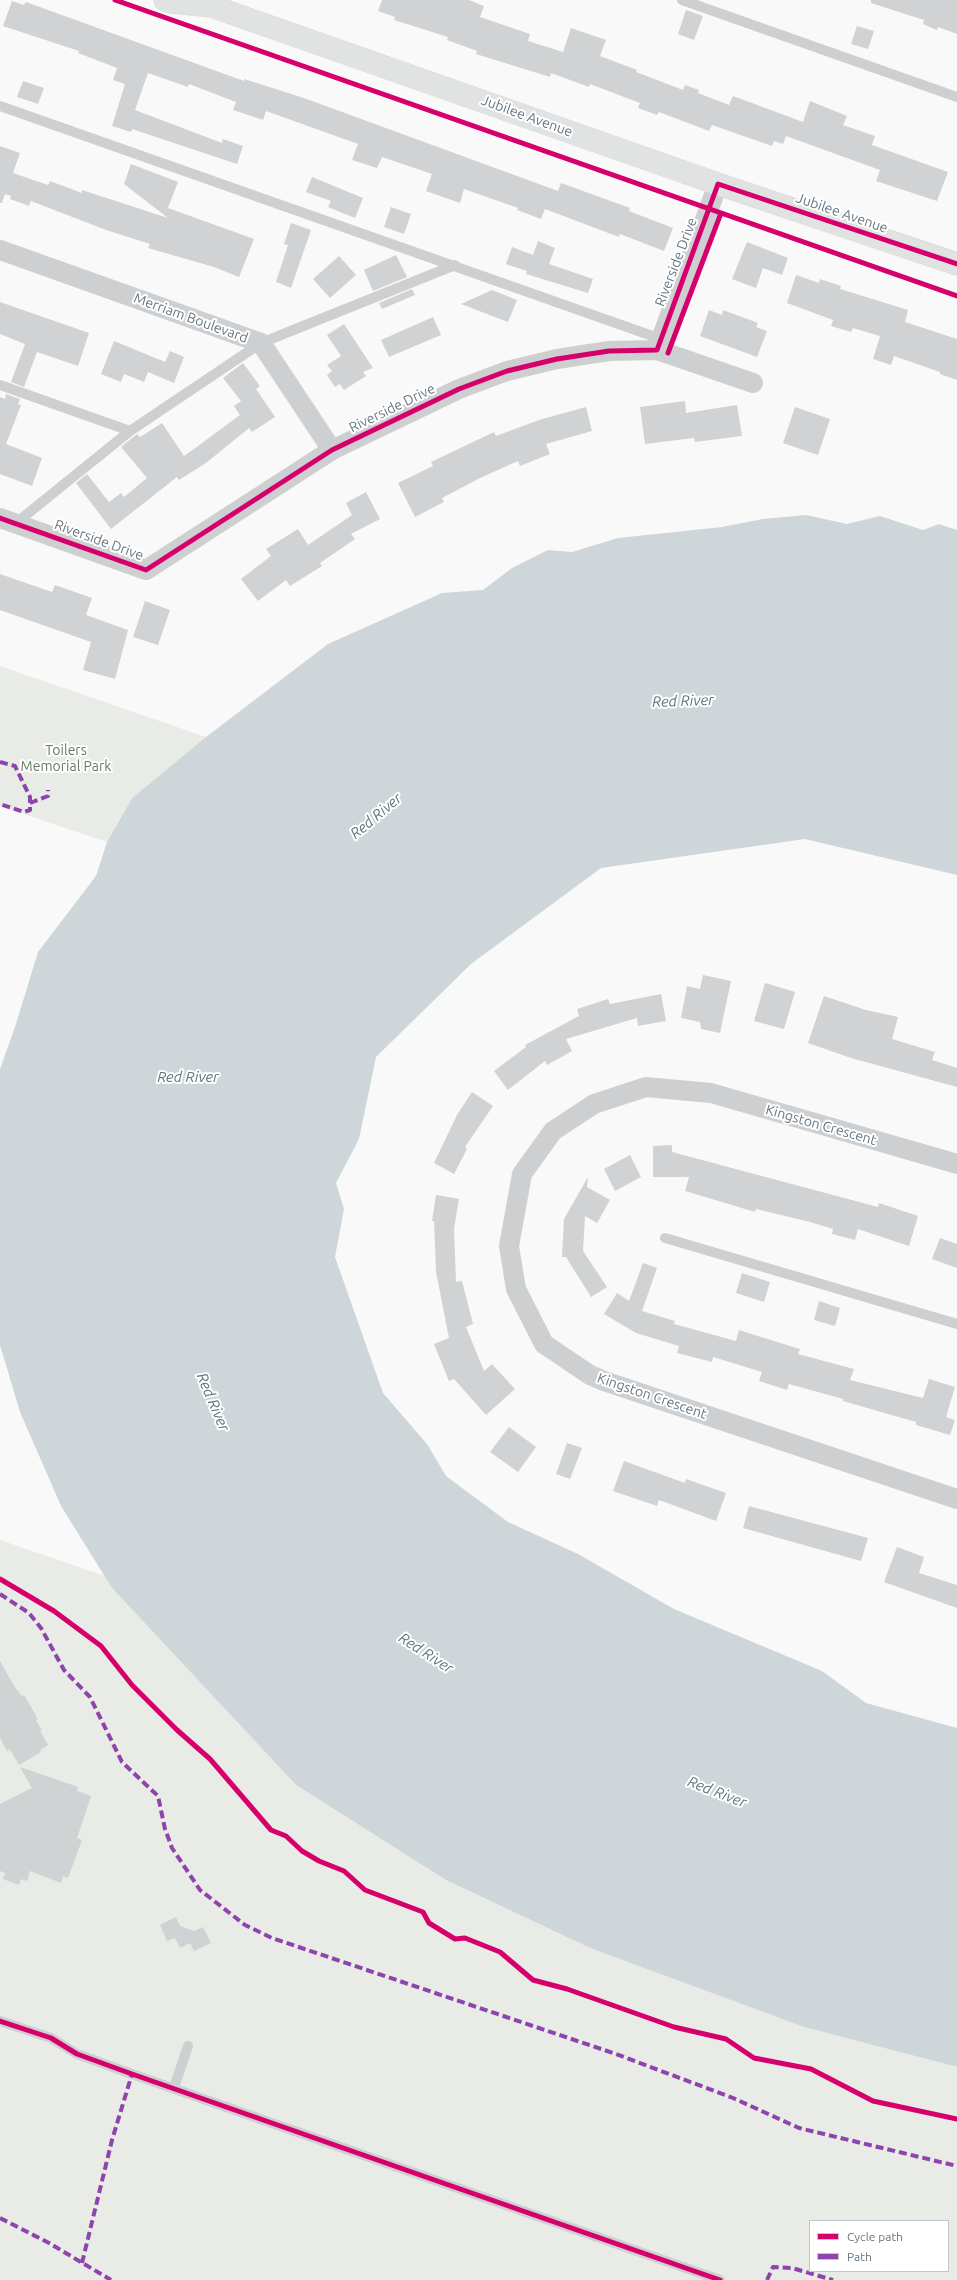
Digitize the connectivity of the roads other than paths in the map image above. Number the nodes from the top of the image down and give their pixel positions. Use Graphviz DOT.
graph roads {
  1 [pos="164,0"];
  2 [pos="682,0"];
  3 [pos="208,3"];
  4 [pos="957,97"];
  5 [pos="0,106"];
  6 [pos="718,184"];
  7 [pos="0,250"];
  8 [pos="957,264"];
  9 [pos="455,265"];
  10 [pos="261,343"];
  11 [pos="658,344"];
  12 [pos="753,383"];
  13 [pos="0,385"];
  14 [pos="130,431"];
  15 [pos="332,450"];
  16 [pos="8,521"];
  17 [pos="957,1164"];
  18 [pos="665,1238"];
  19 [pos="957,1324"];
  20 [pos="957,1499"];
  21 [pos="0,2022"];
  22 [pos="188,2046"];
  23 [pos="174,2088"];
  24 [pos="720,2280"];
  1 -- 3 [label="main road, Jubilee Avenue"];
  2 -- 4 [label="lane"];
  3 -- 6 [label="main road, Jubilee Avenue"];
  5 -- 9 [label="lane"];
  6 -- 8 [label="main road, Jubilee Avenue"];
  6 -- 11 [label="street, Riverside Drive"];
  7 -- 10 [label="street, Merriam Boulevard"];
  9 -- 10 [label="lane"];
  9 -- 11 [label="lane"];
  10 -- 14 [label="lane"];
  10 -- 15 [label="street, Merriam Boulevard"];
  11 -- 12 [label="street"];
  11 -- 15 [label="street, Riverside Drive"];
  13 -- 14 [label="lane"];
  14 -- 16 [label="lane"];
  15 -- 16 [label="street, Riverside Drive"];
  17 -- 20 [label="street, Kingston Crescent"];
  18 -- 19 [label="lane"];
  21 -- 23 [label="lane"];
  22 -- 23 [label="lane"];
  23 -- 24 [label="lane"];
}
